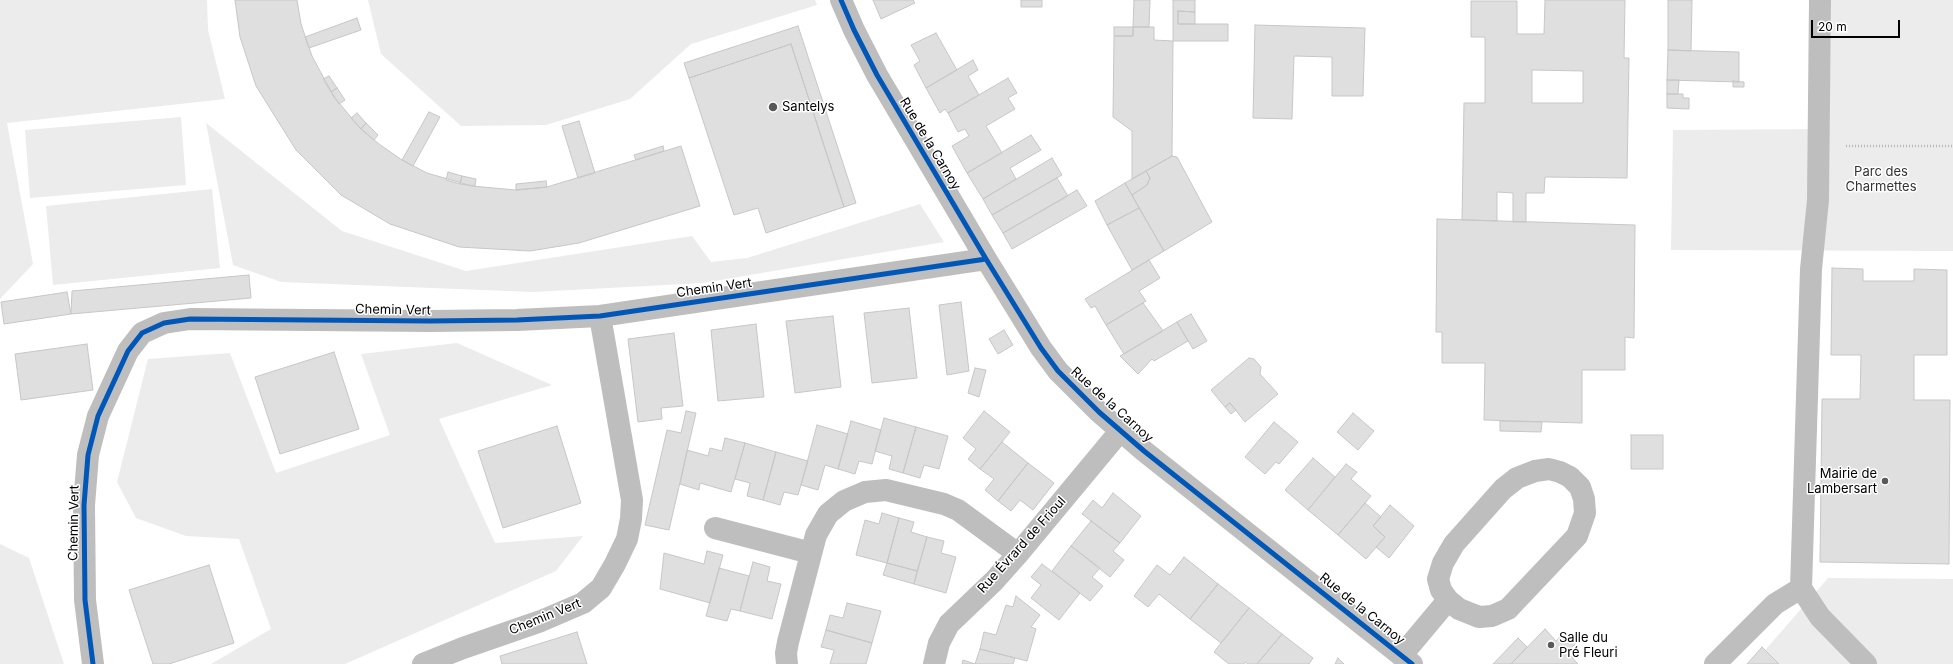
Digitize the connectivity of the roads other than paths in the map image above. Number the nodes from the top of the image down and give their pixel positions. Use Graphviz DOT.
graph roads {
  1 [pos="841,0"];
  2 [pos="1820,0"];
  3 [pos="986,259"];
  4 [pos="600,316"];
  5 [pos="1121,430"];
  6 [pos="715,528"];
  7 [pos="811,553"];
  8 [pos="1018,554"];
  9 [pos="1801,588"];
  10 [pos="1448,600"];
  11 [pos="1407,659"];
  12 [pos="93,664"];
  13 [pos="423,664"];
  14 [pos="787,664"];
  15 [pos="934,664"];
  16 [pos="1715,664"];
  17 [pos="1866,664"];
  1 -- 3 [label="street, Rue de la Carnoy"];
  2 -- 9 [label="street"];
  3 -- 4 [label="street, Chemin Vert"];
  3 -- 5 [label="street, Rue de la Carnoy"];
  4 -- 12 [label="street, Chemin Vert"];
  4 -- 13 [label="street, Chemin Vert"];
  5 -- 8 [label="street, Rue Évrard de Frioul"];
  5 -- 11 [label="street, Rue de la Carnoy"];
  6 -- 7 [label="street"];
  7 -- 8 [label="street"];
  7 -- 14 [label="street"];
  8 -- 15 [label="street, Rue Évrard de Frioul"];
  9 -- 16 [label="street"];
  9 -- 17 [label="street"];
  10 -- 10 [label="street"];
  10 -- 11 [label="street"];
}
